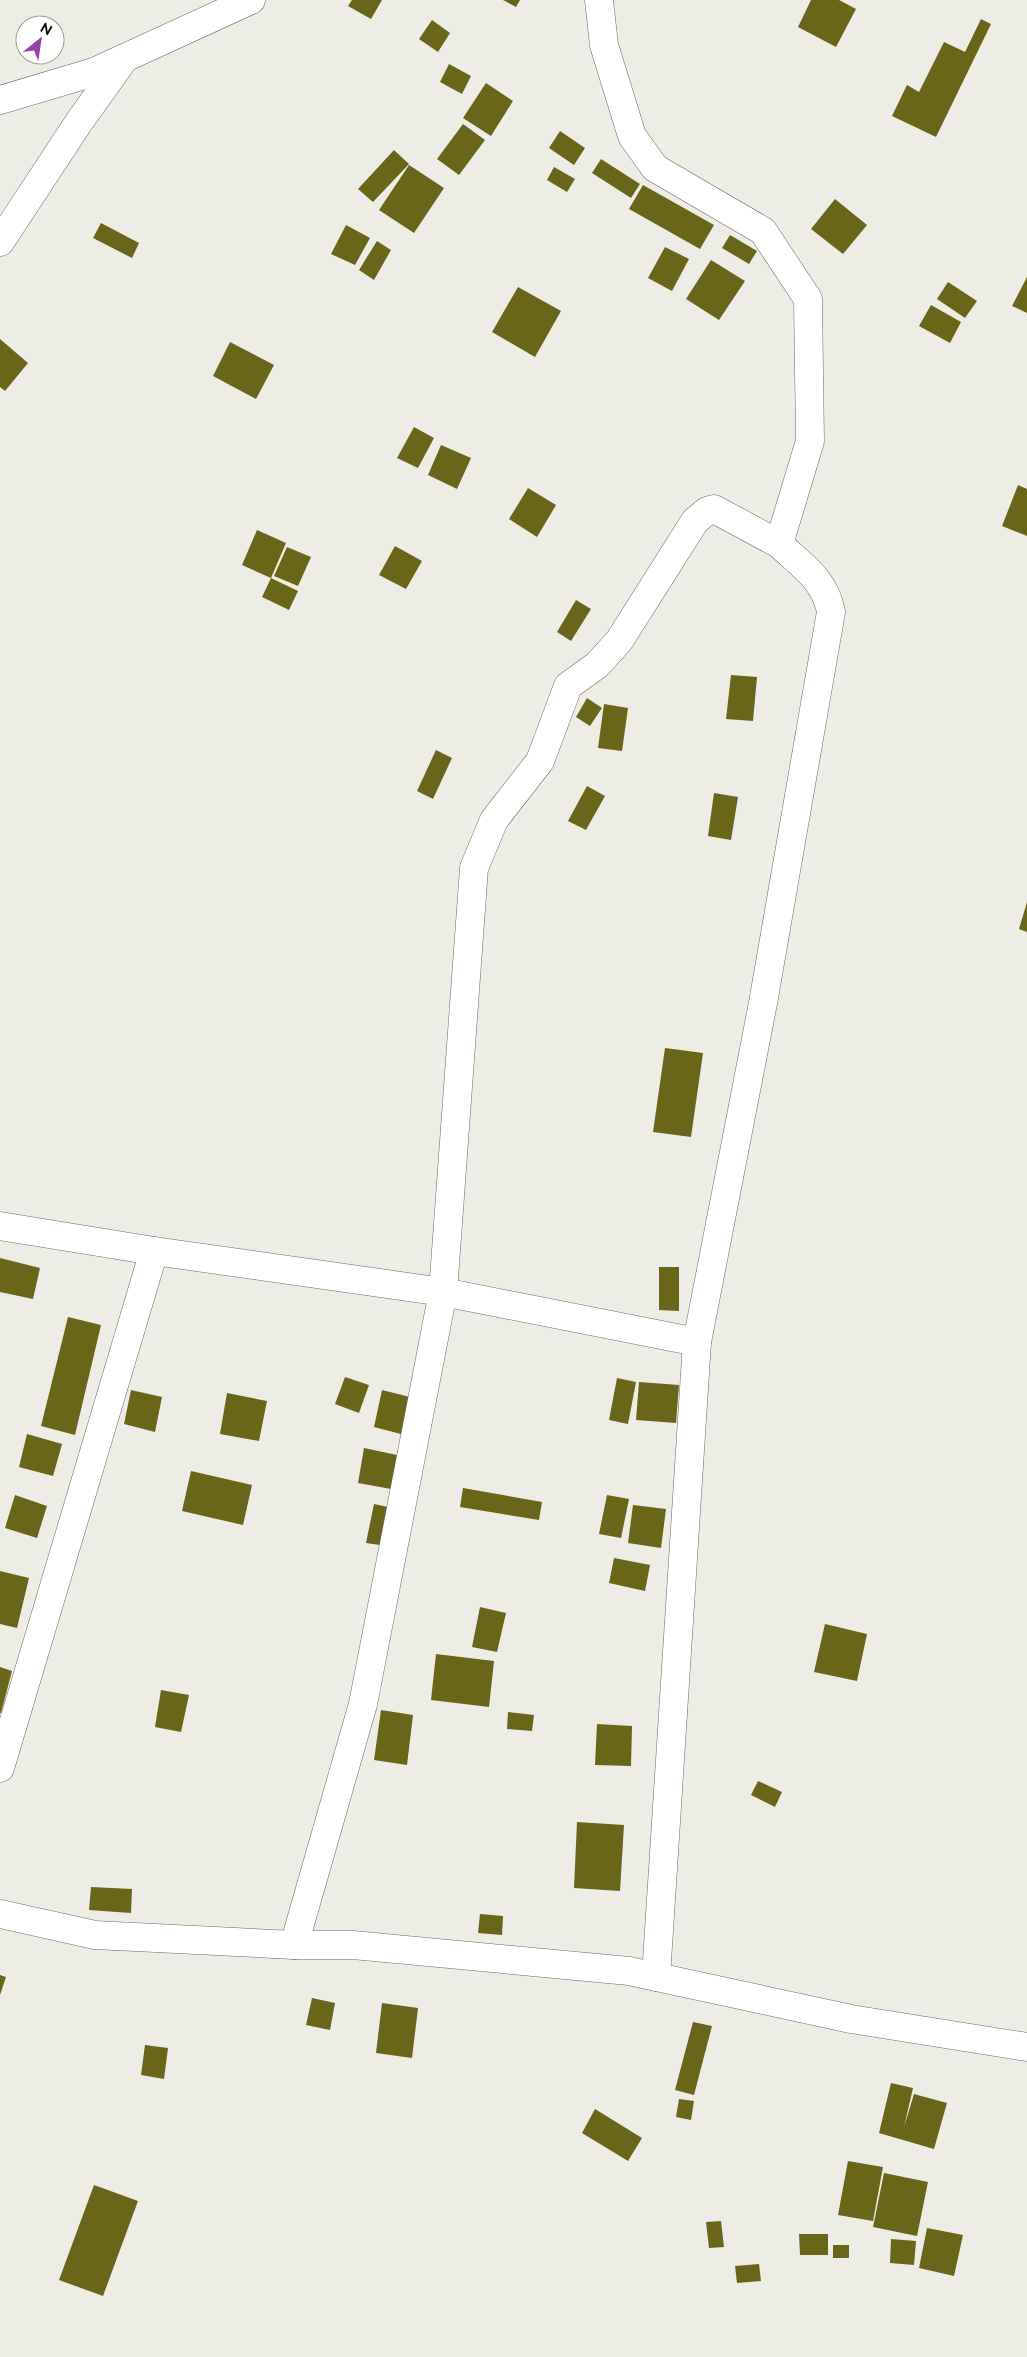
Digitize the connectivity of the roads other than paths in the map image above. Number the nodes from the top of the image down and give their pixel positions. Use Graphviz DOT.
graph roads {
  1 [pos="251,0"];
  2 [pos="599,0"];
  3 [pos="125,57"];
  4 [pos="0,100"];
  5 [pos="0,242"];
  6 [pos="779,544"];
  7 [pos="0,1226"];
  8 [pos="154,1251"];
  9 [pos="443,1292"];
  10 [pos="697,1342"];
  11 [pos="0,1768"];
  12 [pos="0,1914"];
  13 [pos="294,1945"];
  14 [pos="656,1977"];
  15 [pos="1027,2047"];
  1 -- 3 [label="street"];
  2 -- 6 [label="street"];
  3 -- 4 [label="street"];
  3 -- 5 [label="street"];
  6 -- 9 [label="street"];
  6 -- 10 [label="street"];
  7 -- 8 [label="street"];
  8 -- 9 [label="street"];
  8 -- 11 [label="street"];
  9 -- 10 [label="street"];
  9 -- 13 [label="street"];
  10 -- 14 [label="street"];
  12 -- 13 [label="street"];
  13 -- 14 [label="street"];
  14 -- 15 [label="street"];
}
